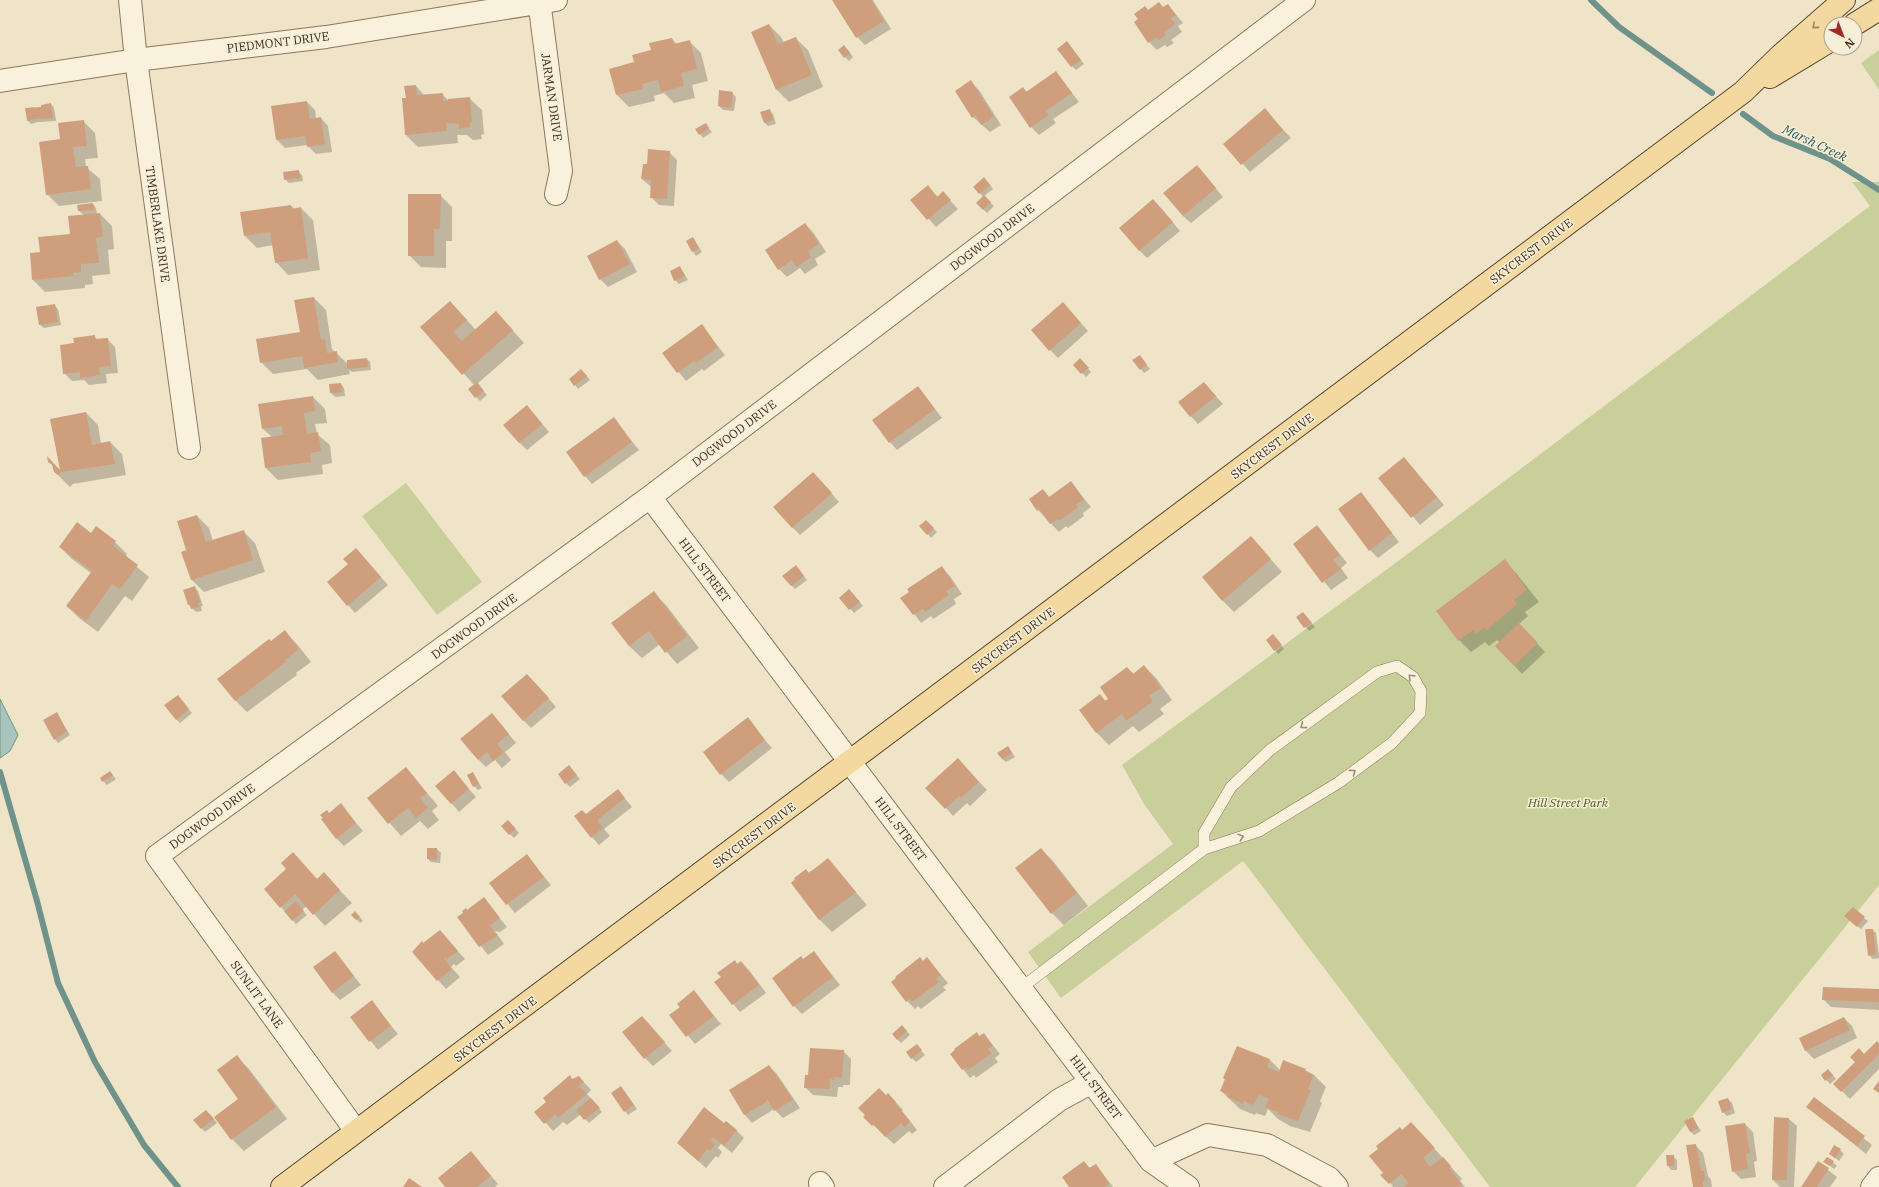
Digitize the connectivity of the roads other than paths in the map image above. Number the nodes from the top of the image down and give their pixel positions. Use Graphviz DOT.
graph roads {
  1 [pos="130,0"];
  2 [pos="1304,0"];
  3 [pos="1844,0"];
  4 [pos="544,1"];
  5 [pos="1879,9"];
  6 [pos="1863,19"];
  7 [pos="1823,45"];
  8 [pos="136,60"];
  9 [pos="0,80"];
  10 [pos="1743,92"];
  11 [pos="556,194"];
  12 [pos="189,448"];
  13 [pos="650,497"];
  14 [pos="850,762"];
  15 [pos="1204,849"];
  16 [pos="157,856"];
  17 [pos="1021,988"];
  18 [pos="1092,1082"];
  19 [pos="356,1131"];
  20 [pos="1151,1161"];
  21 [pos="1879,1178"];
  22 [pos="282,1187"];
  23 [pos="945,1187"];
  24 [pos="1188,1187"];
  25 [pos="1337,1187"];
  26 [pos="1872,1187"];
  1 -- 8 [label="street, TIMBERLAKE DRIVE"];
  2 -- 13 [label="street, DOGWOOD DRIVE"];
  3 -- 10 [label="main road, SKYCREST DRIVE, one-way"];
  4 -- 8 [label="street, PIEDMONT DRIVE"];
  4 -- 11 [label="street, JARMAN DRIVE"];
  5 -- 6 [label="main road"];
  7 -- 10 [label="main road, SKYCREST DRIVE"];
  8 -- 9 [label="street, PIEDMONT DRIVE"];
  8 -- 12 [label="street, TIMBERLAKE DRIVE"];
  10 -- 14 [label="main road, SKYCREST DRIVE"];
  13 -- 14 [label="street, HILL STREET"];
  13 -- 16 [label="street, DOGWOOD DRIVE"];
  14 -- 17 [label="street, HILL STREET"];
  14 -- 19 [label="main road, SKYCREST DRIVE"];
  15 -- 15 [label="lane, one-way"];
  15 -- 17 [label="lane"];
  16 -- 19 [label="street, SUNLIT LANE"];
  17 -- 18 [label="street, HILL STREET"];
  18 -- 20 [label="street, HILL STREET"];
  18 -- 23 [label="street"];
  19 -- 22 [label="main road, SKYCREST DRIVE"];
  20 -- 24 [label="street, HILL STREET"];
  20 -- 25 [label="street"];
  21 -- 26 [label="street"];
}
